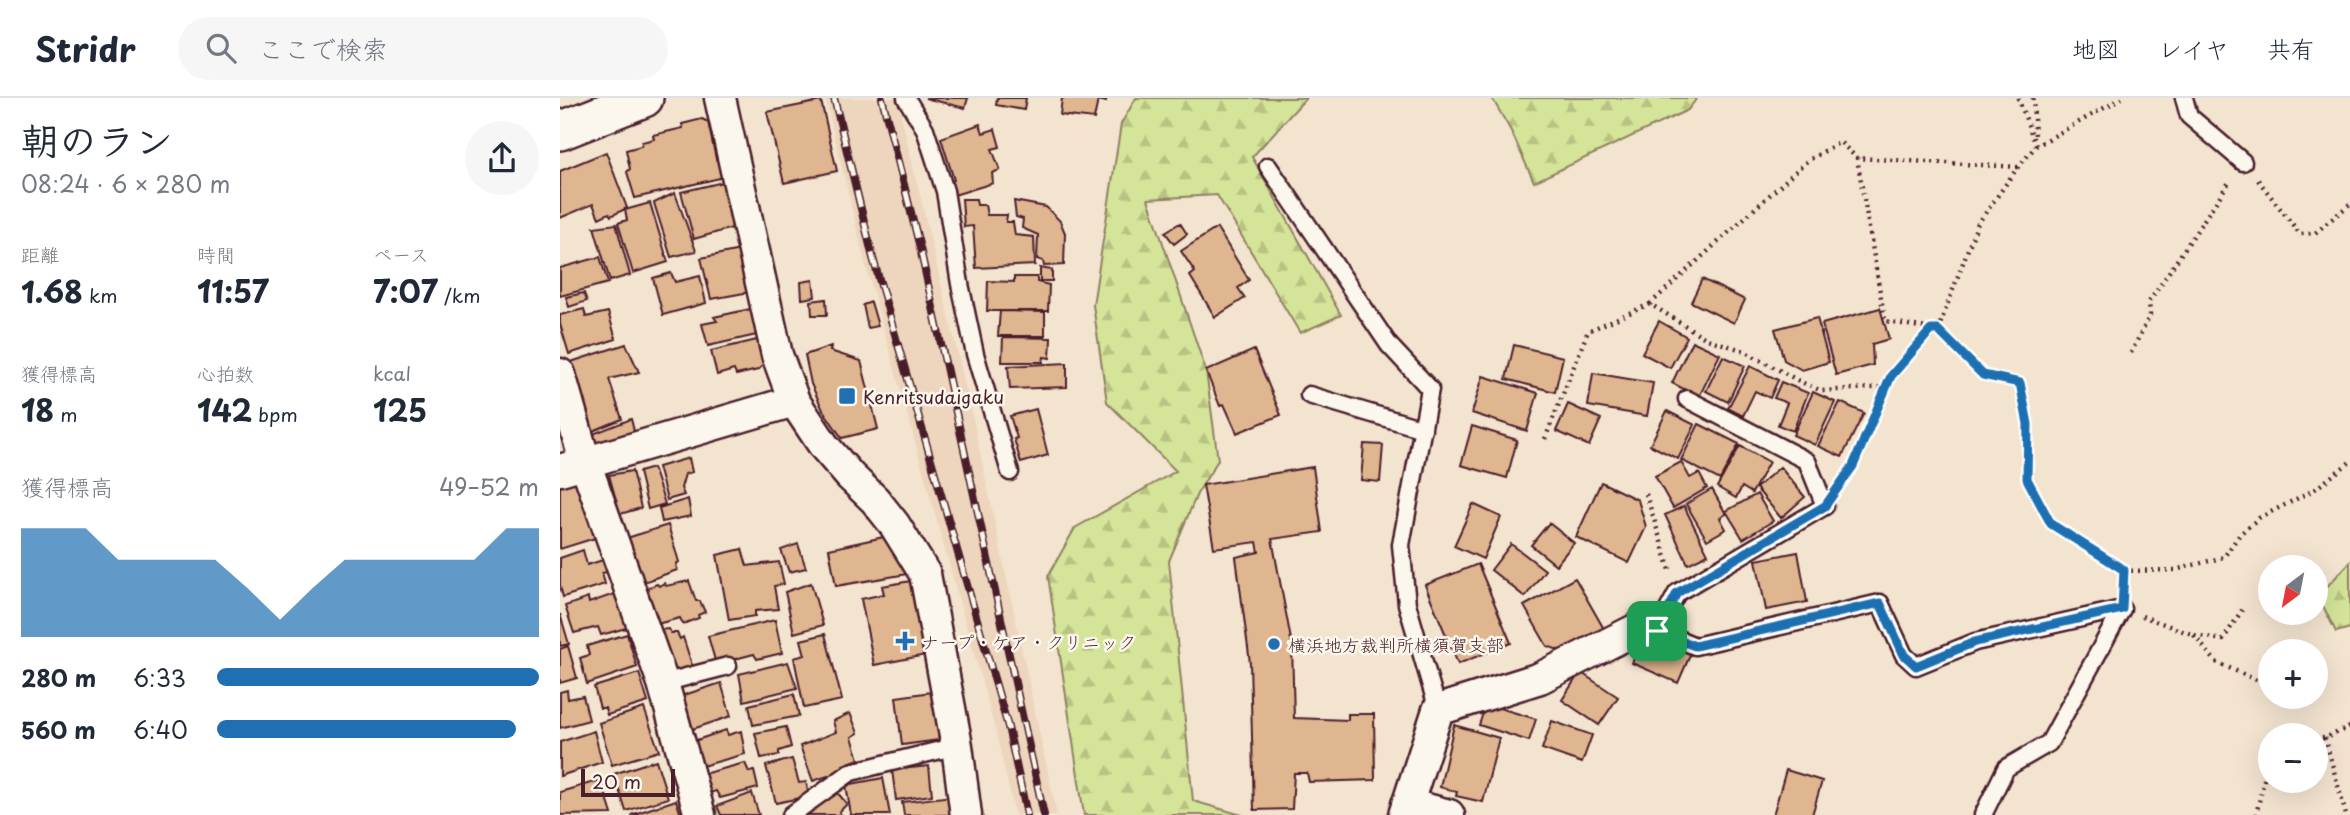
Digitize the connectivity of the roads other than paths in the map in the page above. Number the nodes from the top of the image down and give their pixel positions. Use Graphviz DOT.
graph roads {
  1 [pos="644,98"];
  2 [pos="720,98"];
  3 [pos="906,98"];
  4 [pos="2184,98"];
  5 [pos="560,131"];
  6 [pos="2243,162"];
  7 [pos="1268,166"];
  8 [pos="560,374"];
  9 [pos="1309,395"];
  10 [pos="1687,399"];
  11 [pos="794,401"];
  12 [pos="1423,429"];
  13 [pos="572,466"];
  14 [pos="1010,472"];
  15 [pos="1657,631"];
  16 [pos="728,666"];
  17 [pos="663,683"];
  18 [pos="1438,710"];
  19 [pos="957,746"];
  20 [pos="1405,810"];
  21 [pos="700,815"];
  22 [pos="791,815"];
  23 [pos="966,815"];
  24 [pos="1449,815"];
  25 [pos="1983,815"];
  1 -- 5 [label="street"];
  2 -- 11 [label="street"];
  3 -- 14 [label="lane"];
  4 -- 6 [label="lane"];
  7 -- 12 [label="lane"];
  8 -- 13 [label="street"];
  9 -- 12 [label="lane"];
  10 -- 15 [label="lane"];
  11 -- 13 [label="street"];
  11 -- 19 [label="street"];
  12 -- 18 [label="lane"];
  13 -- 17 [label="street"];
  15 -- 18 [label="street"];
  15 -- 25 [label="lane"];
  16 -- 17 [label="lane"];
  17 -- 21 [label="street"];
  18 -- 20 [label="street"];
  19 -- 22 [label="lane"];
  19 -- 23 [label="street"];
  20 -- 24 [label="street"];
}
